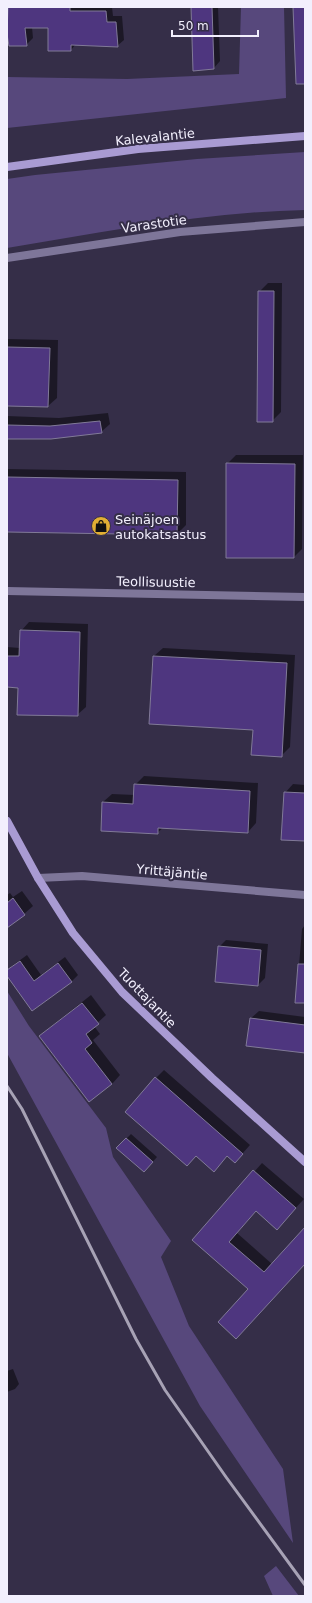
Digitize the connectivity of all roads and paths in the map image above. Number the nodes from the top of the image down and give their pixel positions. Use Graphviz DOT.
graph roads {
  1 [pos="305,136"];
  2 [pos="7,167"];
  3 [pos="305,222"];
  4 [pos="7,258"];
  5 [pos="7,591"];
  6 [pos="305,597"];
  7 [pos="7,821"];
  8 [pos="38,878"];
  9 [pos="305,895"];
  10 [pos="305,1162"];
  1 -- 2 [label="street, Kalevalantie"];
  3 -- 4 [label="street, Varastotie"];
  5 -- 6 [label="street, Teollisuustie"];
  7 -- 8 [label="street, Tuottajantie"];
  8 -- 9 [label="street, Yrittäjäntie"];
  8 -- 10 [label="street, Tuottajantie"];
}
